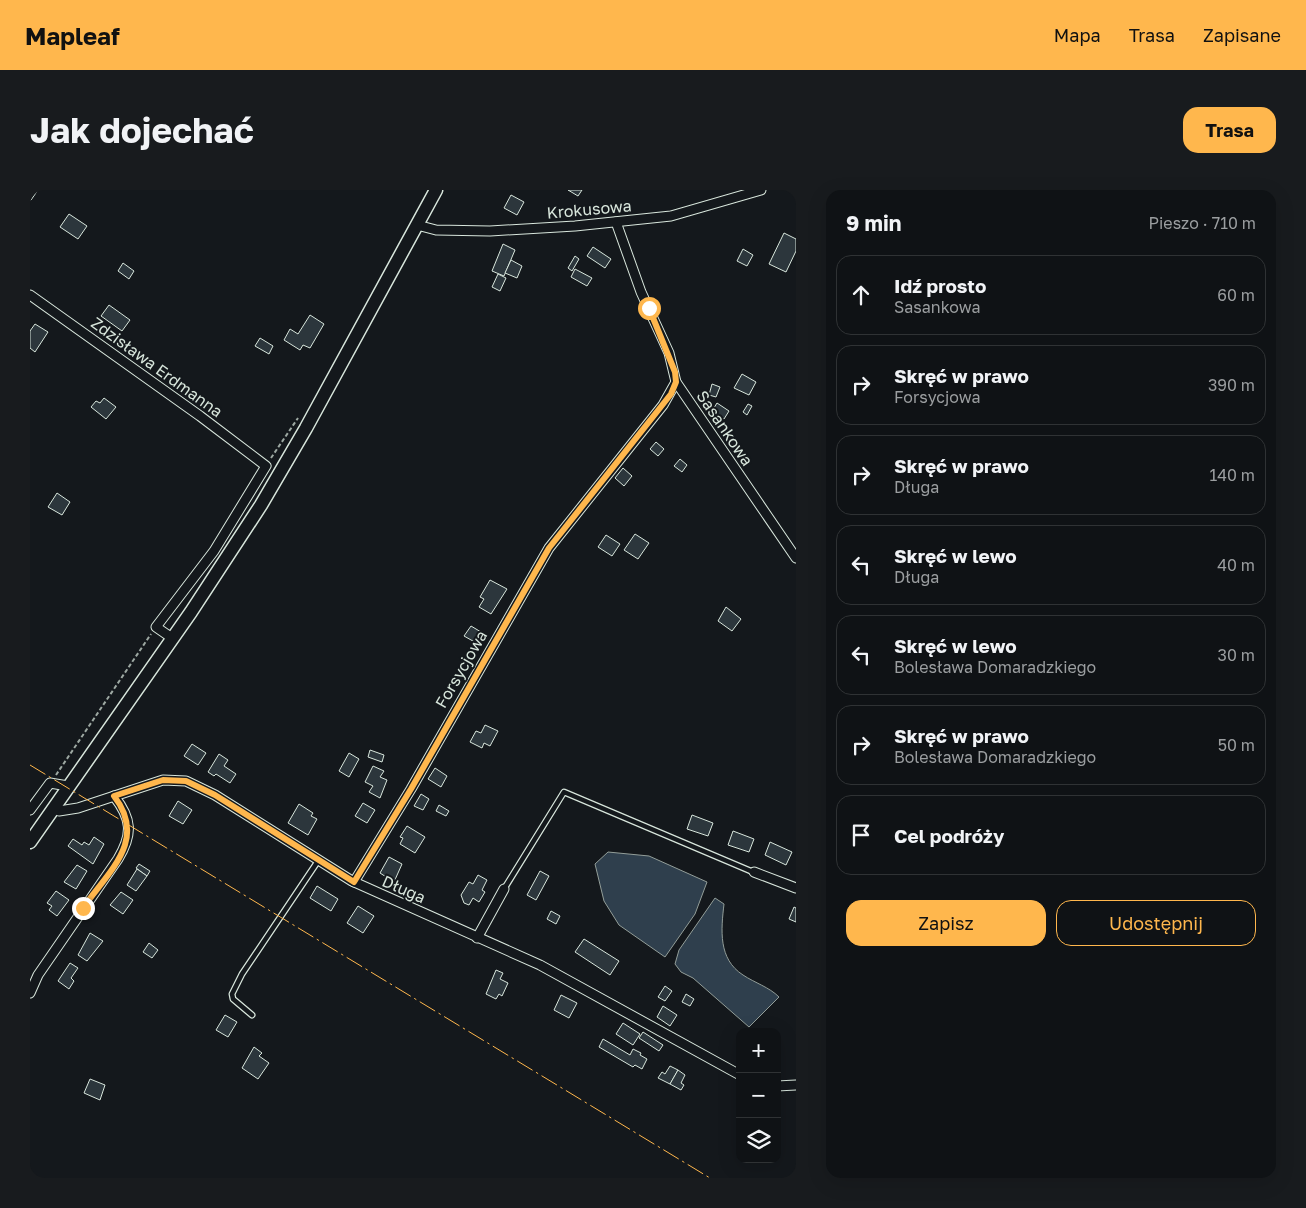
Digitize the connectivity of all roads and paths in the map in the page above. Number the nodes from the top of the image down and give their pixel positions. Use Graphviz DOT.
graph roads {
  1 [pos="436,190"];
  2 [pos="761,190"];
  3 [pos="616,222"];
  4 [pos="417,225"];
  5 [pos="30,295"];
  6 [pos="676,382"];
  7 [pos="796,558"];
  8 [pos="156,627"];
  9 [pos="172,638"];
  10 [pos="50,783"];
  11 [pos="68,786"];
  12 [pos="114,796"];
  13 [pos="54,809"];
  14 [pos="30,810"];
  15 [pos="30,842"];
  16 [pos="318,861"];
  17 [pos="754,872"];
  18 [pos="354,882"];
  19 [pos="504,888"];
  20 [pos="796,888"];
  21 [pos="477,938"];
  22 [pos="30,993"];
  23 [pos="252,1015"];
  24 [pos="736,1073"];
  25 [pos="796,1085"];
  26 [pos="781,1086"];
  1 -- 4 [label="main road"];
  2 -- 3 [label="street, Krokusowa"];
  3 -- 4 [label="street, Krokusowa"];
  3 -- 6 [label="street, Sasankowa"];
  4 -- 9 [label="main road"];
  5 -- 8 [label="street, Zdzisława Erdmanna"];
  6 -- 7 [label="street, Sasankowa"];
  6 -- 18 [label="street, Forsycjowa"];
  8 -- 9 [label="street"];
  8 -- 10 [label="path"];
  9 -- 11 [label="main road"];
  10 -- 11 [label="street"];
  10 -- 14 [label="street"];
  11 -- 13 [label="main road"];
  12 -- 13 [label="street, Długa"];
  12 -- 16 [label="street, Długa"];
  12 -- 22 [label="street"];
  13 -- 15 [label="main road"];
  16 -- 18 [label="street, Długa"];
  16 -- 23 [label="lane"];
  17 -- 19 [label="lane"];
  17 -- 20 [label="street"];
  18 -- 21 [label="street, Długa"];
  19 -- 21 [label="street"];
  21 -- 24 [label="street, Długa"];
  25 -- 26 [label="street"];
}
